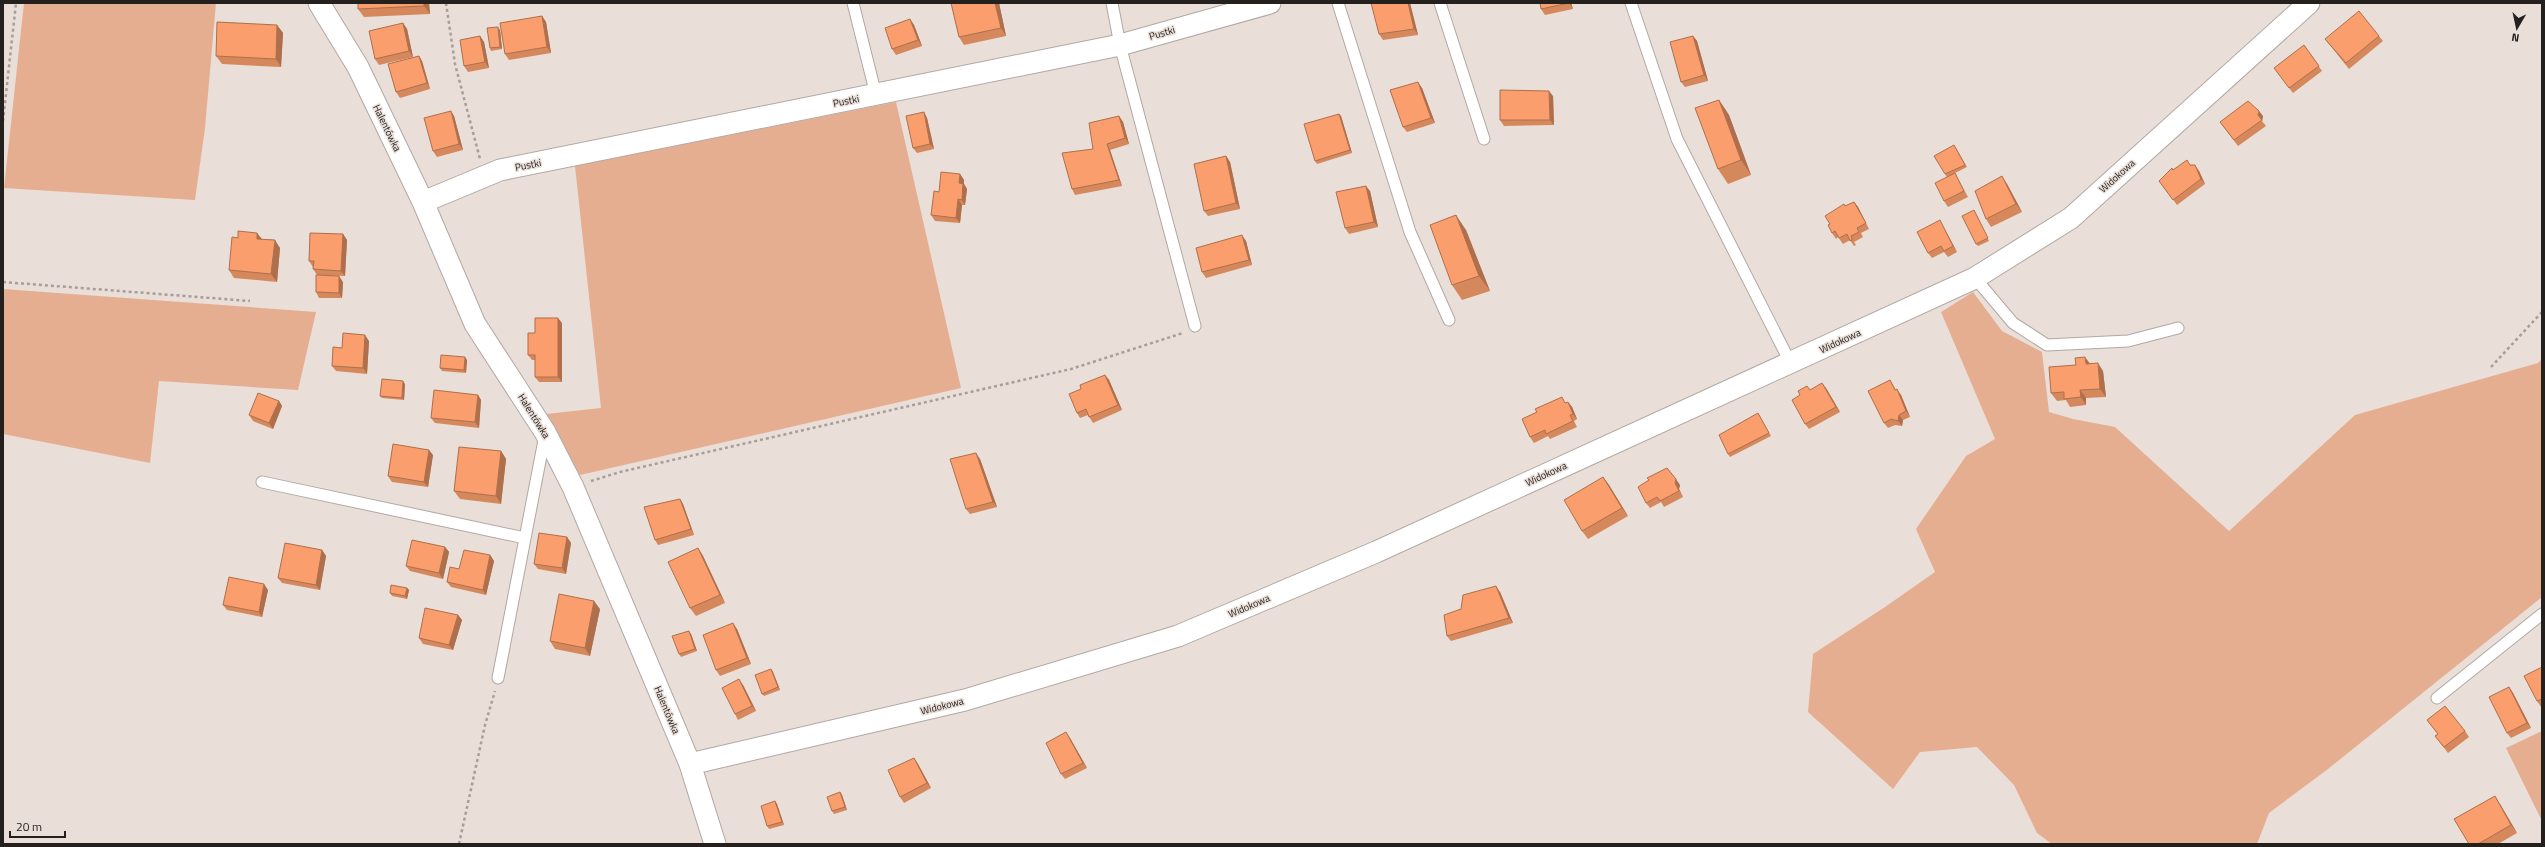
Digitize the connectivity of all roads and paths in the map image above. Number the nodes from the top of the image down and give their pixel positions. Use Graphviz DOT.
graph roads {
  1 [pos="16,3"];
  2 [pos="319,3"];
  3 [pos="446,3"];
  4 [pos="853,3"];
  5 [pos="1112,3"];
  6 [pos="1269,3"];
  7 [pos="1338,3"];
  8 [pos="1440,3"];
  9 [pos="1631,3"];
  10 [pos="2309,3"];
  11 [pos="1120,45"];
  12 [pos="876,95"];
  13 [pos="3,121"];
  14 [pos="1484,139"];
  15 [pos="484,176"];
  16 [pos="423,202"];
  17 [pos="1975,278"];
  18 [pos="3,282"];
  19 [pos="250,302"];
  20 [pos="2542,312"];
  21 [pos="1450,320"];
  22 [pos="1195,326"];
  23 [pos="2178,328"];
  24 [pos="1791,364"];
  25 [pos="2492,367"];
  26 [pos="545,432"];
  27 [pos="262,482"];
  28 [pos="573,487"];
  29 [pos="525,538"];
  30 [pos="2542,614"];
  31 [pos="498,678"];
  32 [pos="2437,698"];
  33 [pos="690,764"];
  34 [pos="459,844"];
  35 [pos="715,844"];
  1 -- 13 [label="path"];
  2 -- 16 [label="street, Halentówka"];
  3 -- 15 [label="path"];
  4 -- 12 [label="lane"];
  5 -- 11 [label="lane"];
  6 -- 11 [label="street, Pustki"];
  7 -- 21 [label="lane"];
  8 -- 14 [label="lane"];
  9 -- 24 [label="lane"];
  10 -- 17 [label="street, Widokowa"];
  11 -- 12 [label="street, Pustki"];
  11 -- 22 [label="lane"];
  12 -- 15 [label="street, Pustki"];
  15 -- 16 [label="street, Pustki"];
  16 -- 26 [label="street, Halentówka"];
  17 -- 23 [label="lane"];
  17 -- 24 [label="street, Widokowa"];
  18 -- 19 [label="path"];
  20 -- 25 [label="path"];
  22 -- 28 [label="path"];
  24 -- 33 [label="street, Widokowa"];
  26 -- 28 [label="street, Halentówka"];
  26 -- 29 [label="lane"];
  27 -- 29 [label="lane"];
  28 -- 33 [label="street, Halentówka"];
  29 -- 31 [label="lane"];
  30 -- 32 [label="lane"];
  31 -- 34 [label="path"];
  33 -- 35 [label="street, Halentówka"];
}
